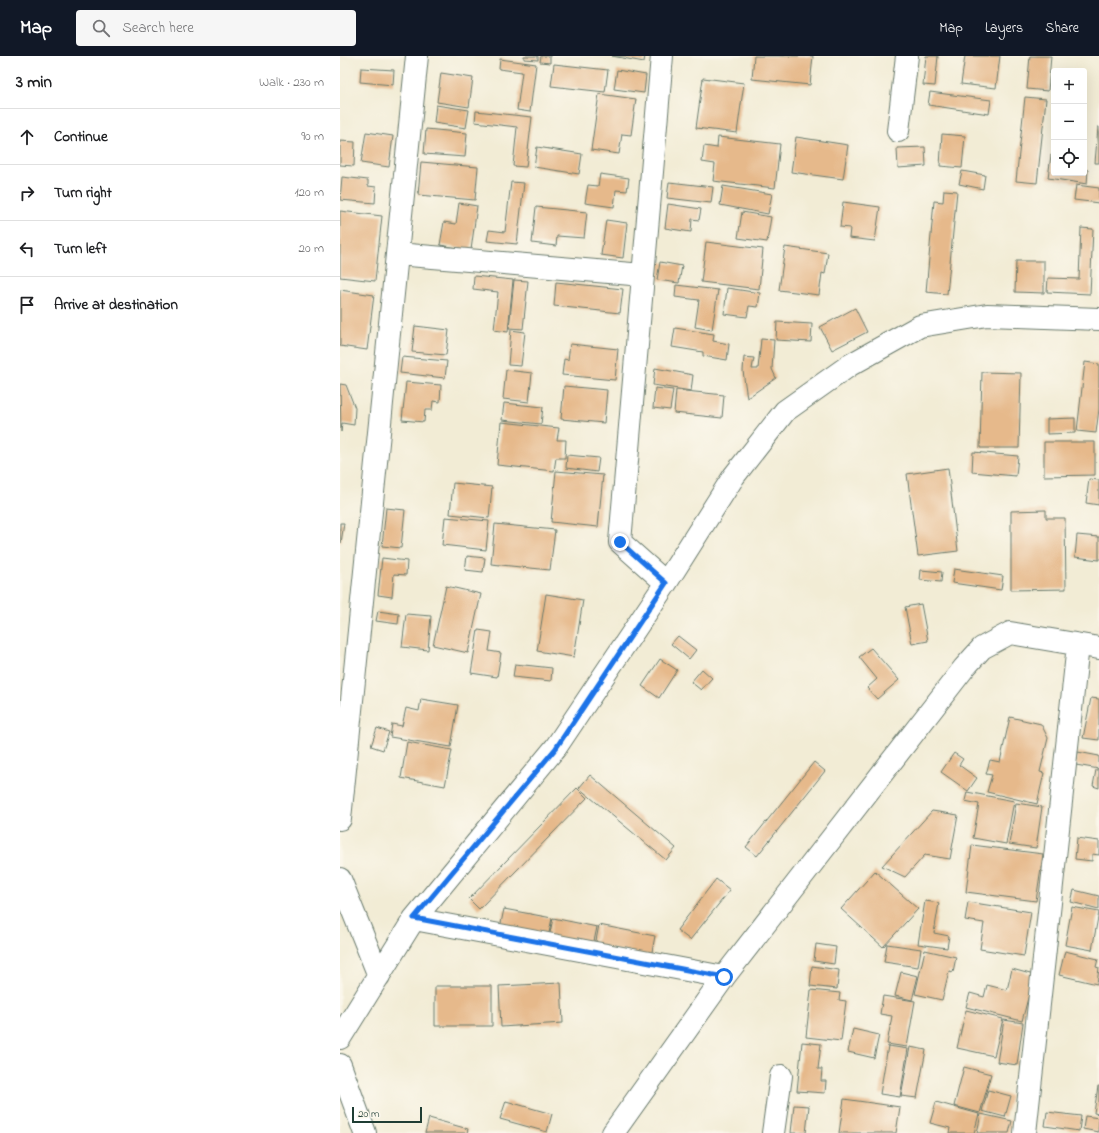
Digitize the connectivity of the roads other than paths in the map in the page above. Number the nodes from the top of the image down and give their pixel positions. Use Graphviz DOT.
graph roads {
  1 [pos="417,56"];
  2 [pos="662,56"];
  3 [pos="907,56"];
  4 [pos="898,130"];
  5 [pos="397,254"];
  6 [pos="642,275"];
  7 [pos="1099,320"];
  8 [pos="666,583"];
  9 [pos="1089,646"];
  10 [pos="340,819"];
  11 [pos="340,879"];
  12 [pos="414,918"];
  13 [pos="379,976"];
  14 [pos="724,977"];
  15 [pos="340,1038"];
  16 [pos="340,1065"];
  17 [pos="781,1076"];
  18 [pos="365,1133"];
  19 [pos="613,1133"];
  20 [pos="773,1133"];
  21 [pos="1025,1133"];
  1 -- 5 [label="street"];
  2 -- 6 [label="street"];
  3 -- 4 [label="street"];
  5 -- 6 [label="street"];
  5 -- 10 [label="street"];
  6 -- 8 [label="street"];
  7 -- 8 [label="street"];
  8 -- 12 [label="street"];
  9 -- 14 [label="street"];
  9 -- 21 [label="street"];
  11 -- 13 [label="street"];
  12 -- 13 [label="street"];
  12 -- 14 [label="street"];
  13 -- 15 [label="street"];
  14 -- 19 [label="street"];
  16 -- 18 [label="street"];
  17 -- 20 [label="street"];
}
